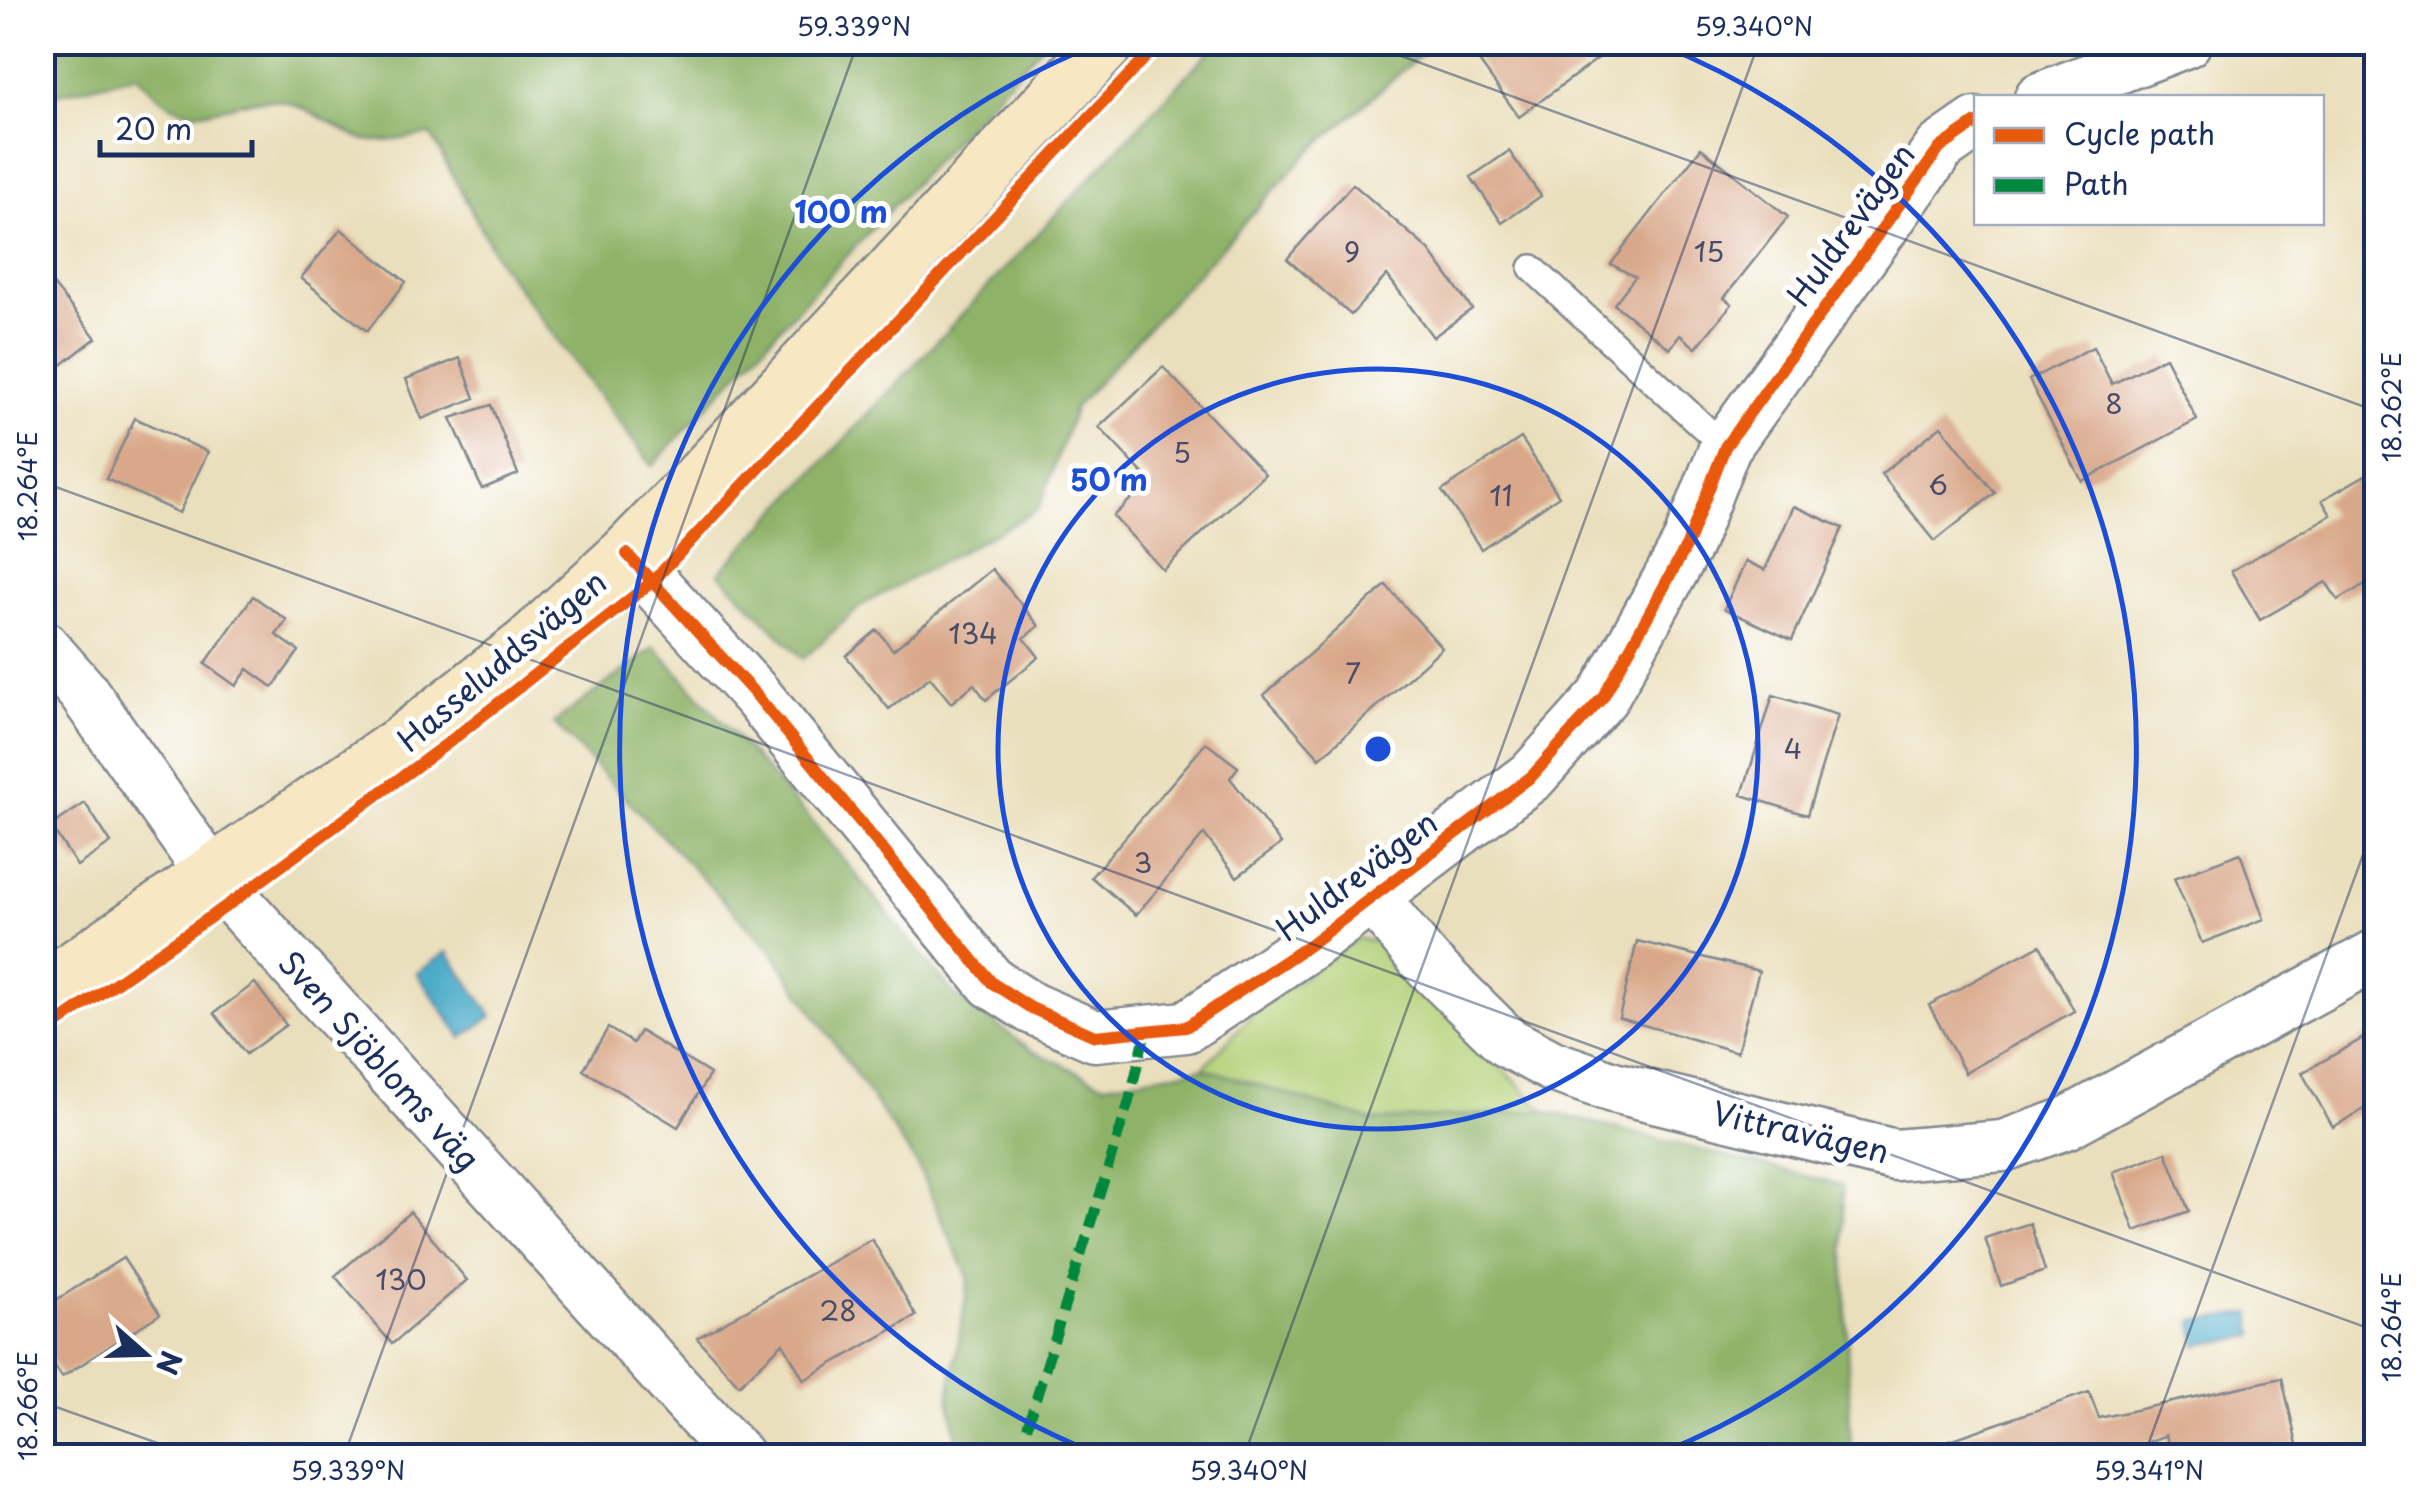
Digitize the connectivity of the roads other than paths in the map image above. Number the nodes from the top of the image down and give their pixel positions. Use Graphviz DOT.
graph roads {
  1 [pos="1107,42"];
  2 [pos="2186,42"];
  3 [pos="2048,95"];
  4 [pos="1974,125"];
  5 [pos="1532,268"];
  6 [pos="1725,447"];
  7 [pos="627,554"];
  8 [pos="42,646"];
  9 [pos="211,874"];
  10 [pos="1372,898"];
  11 [pos="2376,955"];
  12 [pos="42,991"];
  13 [pos="738,1456"];
  1 -- 7 [label="street, Hasseluddsvägen"];
  2 -- 3 [label="street"];
  4 -- 6 [label="street, Huldrevägen"];
  5 -- 6 [label="lane"];
  6 -- 10 [label="street, Huldrevägen"];
  7 -- 9 [label="street, Hasseluddsvägen"];
  7 -- 10 [label="street, Huldrevägen"];
  8 -- 9 [label="street, Sven Sjöbloms väg"];
  9 -- 12 [label="street, Hasseluddsvägen"];
  9 -- 13 [label="street, Sven Sjöbloms väg"];
  10 -- 11 [label="street, Vittravägen"];
}
